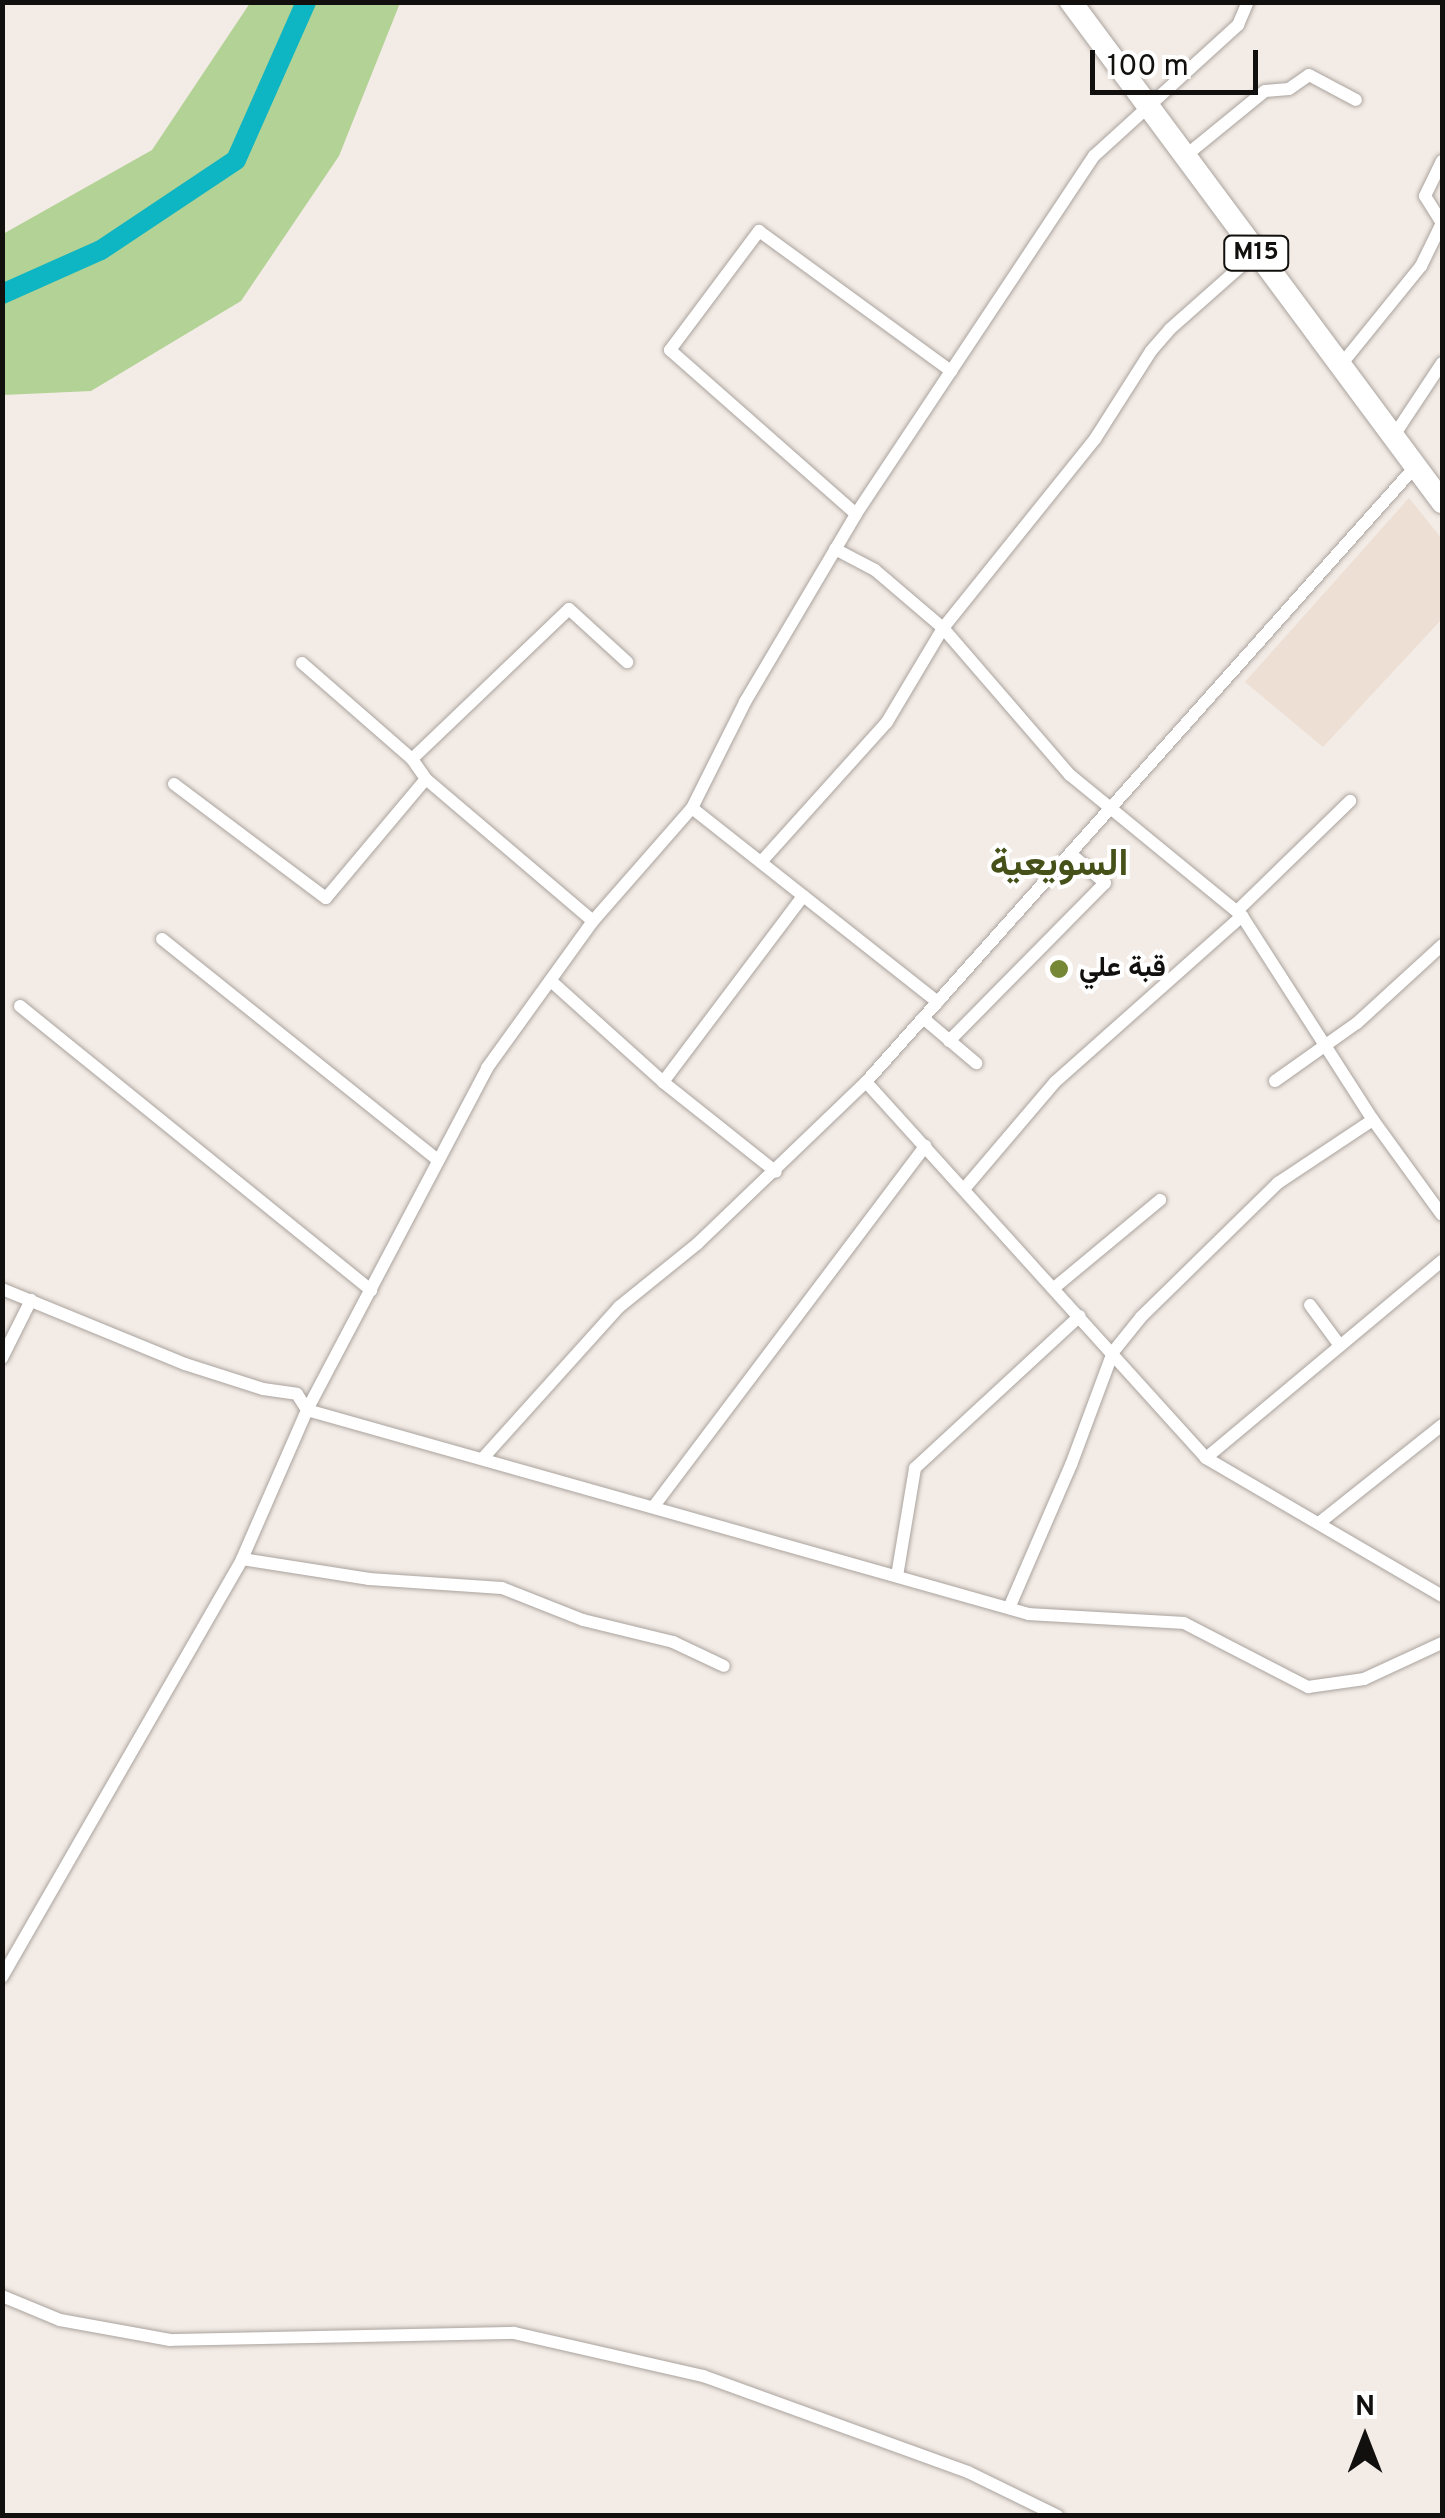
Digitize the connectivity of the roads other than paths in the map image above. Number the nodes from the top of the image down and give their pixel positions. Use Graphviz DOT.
graph roads {
  1 [pos="1070,2"];
  2 [pos="1248,2"];
  3 [pos="1356,100"];
  4 [pos="1144,106"];
  5 [pos="1184,158"];
  6 [pos="1442,160"];
  7 [pos="1442,223"];
  8 [pos="1256,253"];
  9 [pos="1442,363"];
  10 [pos="1340,366"];
  11 [pos="951,371"];
  12 [pos="1393,438"];
  13 [pos="1415,468"];
  14 [pos="1442,502"];
  15 [pos="856,514"];
  16 [pos="835,550"];
  17 [pos="943,628"];
  18 [pos="626,662"];
  19 [pos="302,663"];
  20 [pos="412,759"];
  21 [pos="426,778"];
  22 [pos="174,784"];
  23 [pos="1350,801"];
  24 [pos="1108,807"];
  25 [pos="692,808"];
  26 [pos="1071,854"];
  27 [pos="761,862"];
  28 [pos="802,896"];
  29 [pos="1239,914"];
  30 [pos="594,921"];
  31 [pos="162,939"];
  32 [pos="1442,945"];
  33 [pos="551,981"];
  34 [pos="938,1002"];
  35 [pos="20,1006"];
  36 [pos="923,1018"];
  37 [pos="949,1041"];
  38 [pos="1324,1044"];
  39 [pos="976,1062"];
  40 [pos="1276,1081"];
  41 [pos="663,1082"];
  42 [pos="866,1082"];
  43 [pos="1373,1120"];
  44 [pos="925,1146"];
  45 [pos="437,1159"];
  46 [pos="776,1172"];
  47 [pos="964,1189"];
  48 [pos="1160,1200"];
  49 [pos="1442,1215"];
  50 [pos="1442,1261"];
  51 [pos="1054,1288"];
  52 [pos="2,1289"];
  53 [pos="371,1290"];
  54 [pos="31,1300"];
  55 [pos="1310,1305"];
  56 [pos="1080,1316"];
  57 [pos="1338,1343"];
  58 [pos="1112,1352"];
  59 [pos="2,1358"];
  60 [pos="307,1410"];
  61 [pos="1442,1426"];
  62 [pos="483,1458"];
  63 [pos="1206,1458"];
  64 [pos="654,1506"];
  65 [pos="1319,1523"];
  66 [pos="242,1559"];
  67 [pos="897,1576"];
  68 [pos="1442,1596"];
  69 [pos="1009,1608"];
  70 [pos="1442,1643"];
  71 [pos="724,1666"];
  72 [pos="2,1976"];
  73 [pos="2,2296"];
  74 [pos="1058,2516"];
  1 -- 4 [label="highway, M15"];
  2 -- 4 [label="street"];
  3 -- 5 [label="street"];
  4 -- 5 [label="highway, M15"];
  4 -- 11 [label="street"];
  5 -- 8 [label="highway, M15"];
  6 -- 7 [label="street"];
  7 -- 10 [label="street"];
  8 -- 10 [label="highway, M15"];
  8 -- 17 [label="street"];
  9 -- 12 [label="street"];
  10 -- 12 [label="highway, M15"];
  11 -- 15 [label="street"];
  11 -- 15 [label="street"];
  12 -- 13 [label="highway, M15"];
  13 -- 14 [label="highway, M15"];
  13 -- 24 [label="street"];
  15 -- 16 [label="street"];
  16 -- 17 [label="street"];
  16 -- 25 [label="street"];
  17 -- 24 [label="street"];
  17 -- 27 [label="street"];
  18 -- 20 [label="street"];
  19 -- 20 [label="street"];
  20 -- 21 [label="street"];
  21 -- 22 [label="street"];
  21 -- 30 [label="street"];
  23 -- 29 [label="street"];
  24 -- 26 [label="street"];
  24 -- 29 [label="street"];
  25 -- 27 [label="street"];
  25 -- 30 [label="street"];
  26 -- 34 [label="street"];
  26 -- 37 [label="street"];
  27 -- 28 [label="street"];
  28 -- 34 [label="street"];
  28 -- 41 [label="street"];
  29 -- 38 [label="street"];
  29 -- 47 [label="street"];
  30 -- 33 [label="street"];
  31 -- 45 [label="street"];
  32 -- 38 [label="street"];
  33 -- 41 [label="street"];
  33 -- 45 [label="street"];
  34 -- 36 [label="street"];
  35 -- 53 [label="street"];
  36 -- 37 [label="street"];
  36 -- 42 [label="street"];
  37 -- 39 [label="street"];
  38 -- 40 [label="street"];
  38 -- 43 [label="street"];
  41 -- 46 [label="street"];
  42 -- 44 [label="street"];
  42 -- 46 [label="street"];
  43 -- 49 [label="street"];
  43 -- 58 [label="street"];
  44 -- 47 [label="street"];
  44 -- 64 [label="street"];
  45 -- 53 [label="street"];
  46 -- 62 [label="street"];
  47 -- 51 [label="street"];
  48 -- 51 [label="street"];
  50 -- 57 [label="street"];
  51 -- 56 [label="street"];
  52 -- 54 [label="street"];
  53 -- 60 [label="street"];
  54 -- 59 [label="street"];
  54 -- 60 [label="street"];
  55 -- 57 [label="street"];
  56 -- 58 [label="street"];
  56 -- 67 [label="street"];
  57 -- 63 [label="street"];
  58 -- 63 [label="street"];
  58 -- 69 [label="street"];
  60 -- 62 [label="street"];
  60 -- 66 [label="street"];
  61 -- 65 [label="street"];
  62 -- 64 [label="street"];
  63 -- 65 [label="street"];
  64 -- 67 [label="street"];
  65 -- 68 [label="street"];
  66 -- 71 [label="street"];
  66 -- 72 [label="street"];
  67 -- 69 [label="street"];
  69 -- 70 [label="street"];
  73 -- 74 [label="street"];
}
